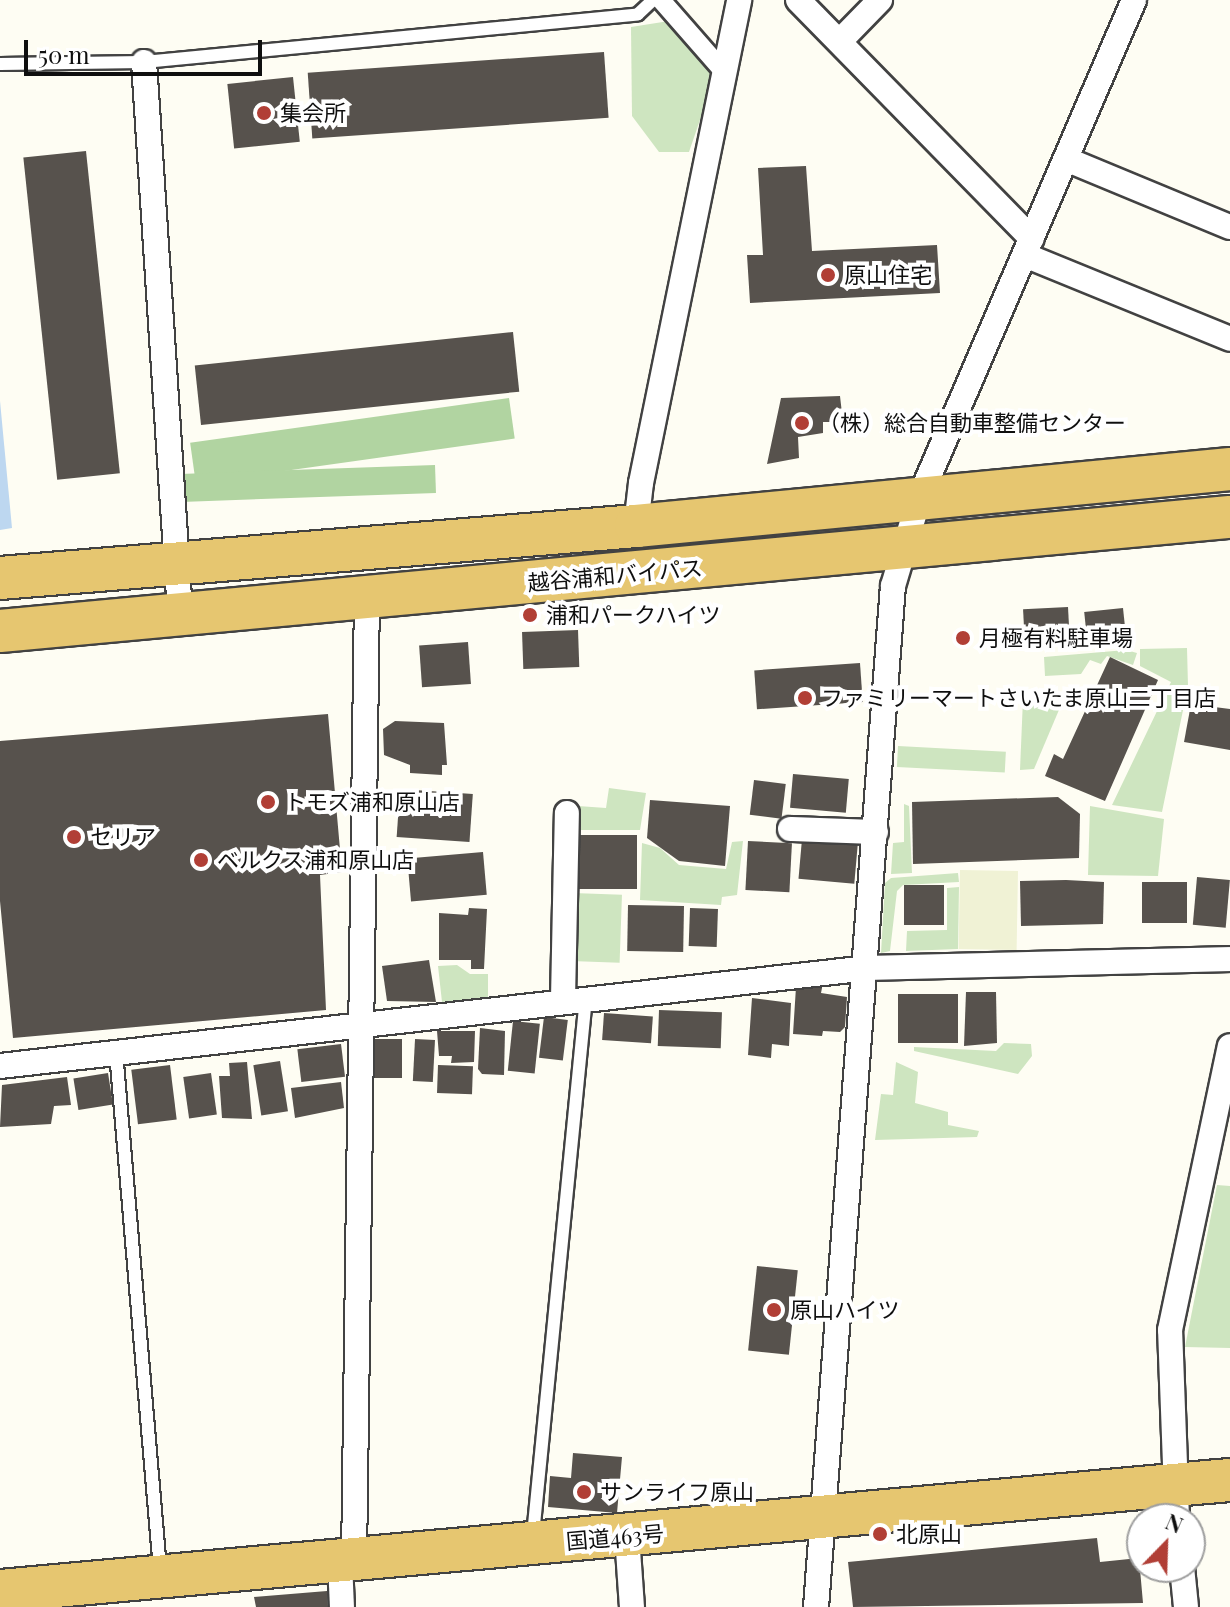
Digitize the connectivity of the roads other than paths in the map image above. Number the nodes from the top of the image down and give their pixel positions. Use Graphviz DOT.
graph roads {
  1 [pos="653,0"];
  2 [pos="661,0"];
  3 [pos="739,0"];
  4 [pos="798,0"];
  5 [pos="880,0"];
  6 [pos="1134,0"];
  7 [pos="841,40"];
  8 [pos="144,62"];
  9 [pos="0,64"];
  10 [pos="725,73"];
  11 [pos="1068,160"];
  12 [pos="1230,227"];
  13 [pos="1030,247"];
  14 [pos="1230,339"];
  15 [pos="1230,469"];
  16 [pos="919,499"];
  17 [pos="1230,517"];
  18 [pos="636,526"];
  19 [pos="904,547"];
  20 [pos="176,561"];
  21 [pos="0,578"];
  22 [pos="367,597"];
  23 [pos="180,613"];
  24 [pos="0,631"];
  25 [pos="567,813"];
  26 [pos="790,829"];
  27 [pos="876,832"];
  28 [pos="1230,959"];
  29 [pos="868,968"];
  30 [pos="574,998"];
  31 [pos="360,1027"];
  32 [pos="1230,1046"];
  33 [pos="116,1052"];
  34 [pos="0,1066"];
  35 [pos="1230,1480"];
  36 [pos="1176,1502"];
  37 [pos="827,1519"];
  38 [pos="627,1536"];
  39 [pos="532,1545"];
  40 [pos="347,1561"];
  41 [pos="160,1576"];
  42 [pos="1184,1583"];
  43 [pos="15,1597"];
  44 [pos="342,1607"];
  45 [pos="632,1607"];
  46 [pos="816,1607"];
  47 [pos="1186,1607"];
  1 -- 8 [label="lane"];
  2 -- 10 [label="street"];
  3 -- 10 [label="street"];
  4 -- 7 [label="street"];
  5 -- 7 [label="street"];
  6 -- 11 [label="street"];
  7 -- 13 [label="street"];
  8 -- 9 [label="lane"];
  8 -- 20 [label="street"];
  10 -- 18 [label="street"];
  11 -- 12 [label="street"];
  11 -- 13 [label="street"];
  13 -- 14 [label="street"];
  13 -- 16 [label="street"];
  15 -- 16 [label="highway"];
  16 -- 18 [label="highway"];
  16 -- 19 [label="street"];
  17 -- 19 [label="highway, 越谷浦和バイパス"];
  18 -- 20 [label="highway"];
  19 -- 22 [label="highway, 越谷浦和バイパス"];
  19 -- 27 [label="street"];
  20 -- 21 [label="highway"];
  20 -- 23 [label="street"];
  22 -- 23 [label="highway, 越谷浦和バイパス"];
  22 -- 31 [label="street"];
  23 -- 24 [label="highway, 越谷浦和バイパス"];
  25 -- 30 [label="street"];
  26 -- 27 [label="street"];
  27 -- 29 [label="street"];
  28 -- 29 [label="street"];
  29 -- 30 [label="street"];
  29 -- 37 [label="street"];
  30 -- 31 [label="street"];
  30 -- 39 [label="lane"];
  31 -- 33 [label="street"];
  31 -- 40 [label="street"];
  32 -- 36 [label="street"];
  33 -- 34 [label="street"];
  33 -- 41 [label="lane"];
  35 -- 36 [label="highway, 国道463号"];
  36 -- 37 [label="highway, 国道463号"];
  37 -- 38 [label="highway, 国道463号"];
  37 -- 46 [label="street"];
  38 -- 39 [label="highway, 国道463号"];
  38 -- 45 [label="street"];
  39 -- 40 [label="highway, 国道463号"];
  40 -- 41 [label="highway, 国道463号"];
  40 -- 44 [label="street"];
  41 -- 43 [label="highway, 国道463号"];
  42 -- 47 [label="street"];
}
